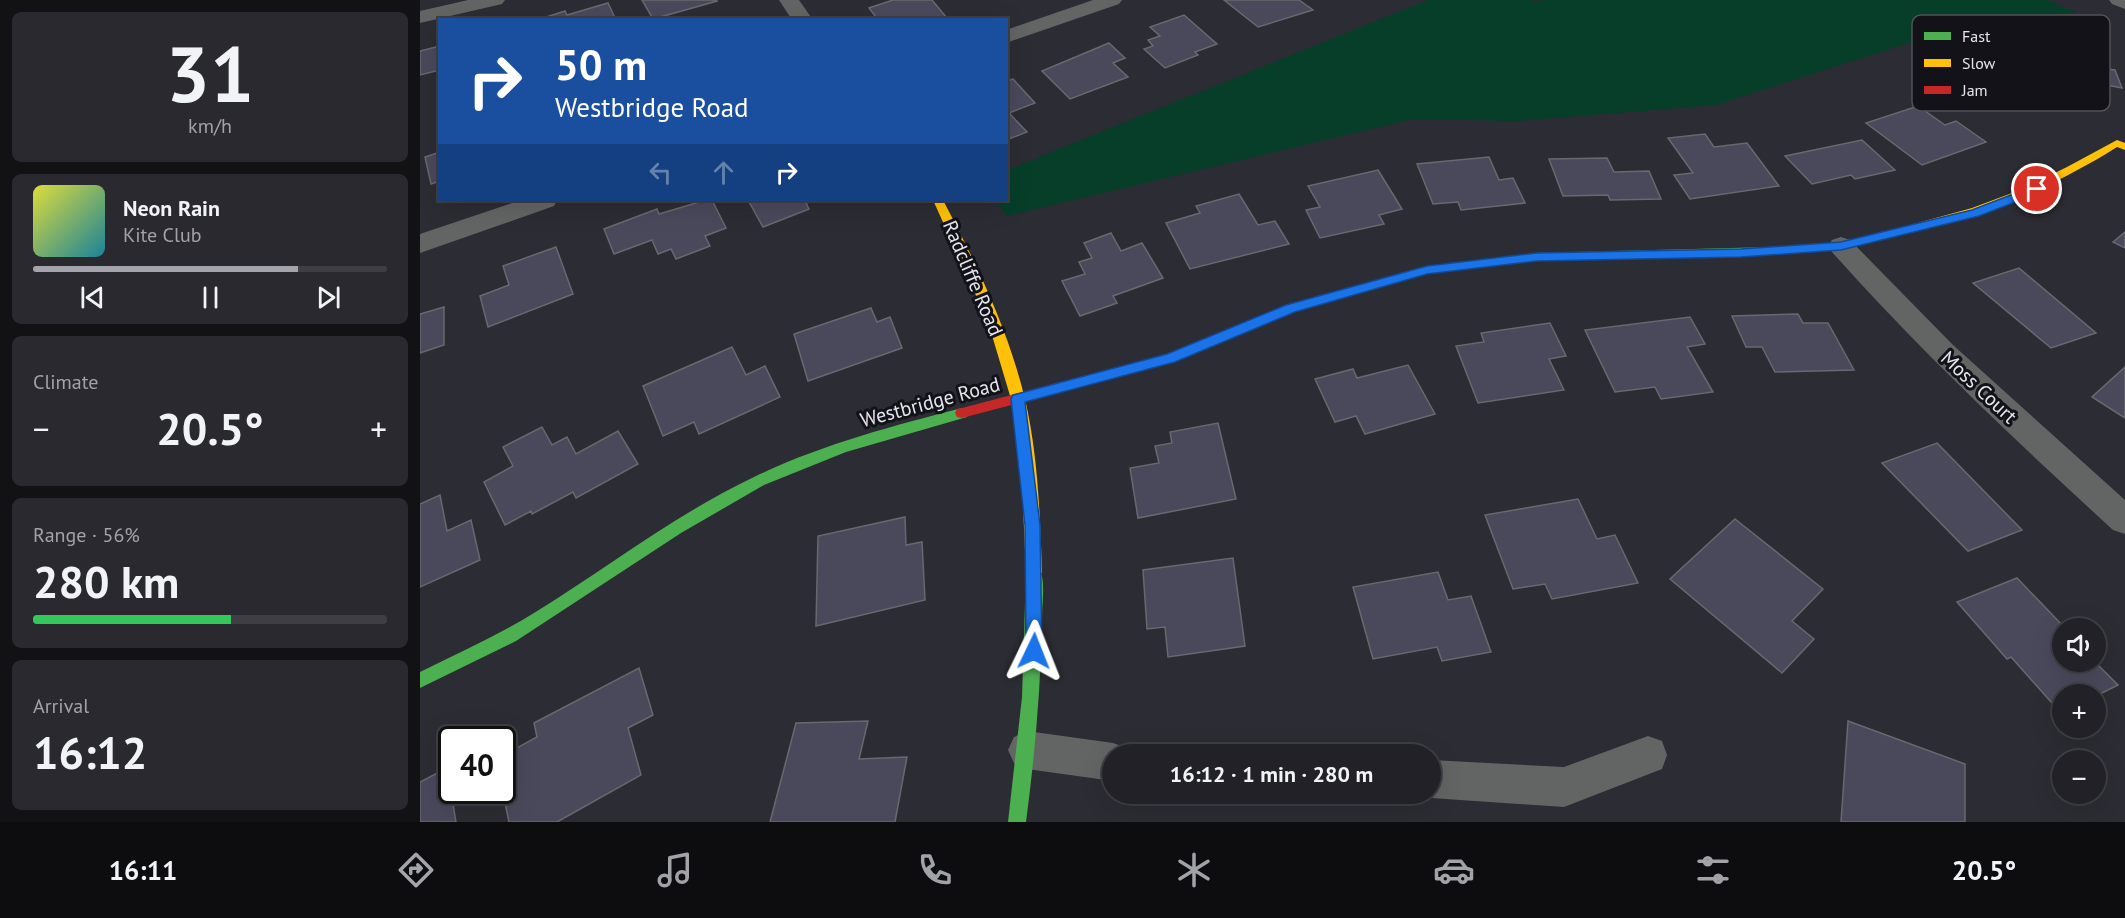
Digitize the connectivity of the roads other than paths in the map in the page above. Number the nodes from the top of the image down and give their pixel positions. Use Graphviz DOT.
graph roads {
  1 [pos="495,0"];
  2 [pos="789,0"];
  3 [pos="1112,0"];
  4 [pos="2119,0"];
  5 [pos="2125,3"];
  6 [pos="420,18"];
  7 [pos="802,18"];
  8 [pos="1008,36"];
  9 [pos="2121,145"];
  10 [pos="542,201"];
  11 [pos="938,201"];
  12 [pos="420,244"];
  13 [pos="1841,246"];
  14 [pos="1018,399"];
  15 [pos="2125,520"];
  16 [pos="420,680"];
  17 [pos="1027,750"];
  18 [pos="1648,755"];
  19 [pos="1102,760"];
  20 [pos="1441,780"];
  21 [pos="1017,822"];
  1 -- 6 [label="street"];
  2 -- 7 [label="street"];
  3 -- 8 [label="street"];
  4 -- 5 [label="street"];
  9 -- 13 [label="street, Westbridge Road"];
  10 -- 12 [label="street"];
  11 -- 14 [label="street, Radcliffe Road"];
  13 -- 14 [label="street, Westbridge Road"];
  13 -- 15 [label="street, Moss Court"];
  14 -- 16 [label="street, Westbridge Road"];
  14 -- 17 [label="street, Radcliffe Road"];
  17 -- 19 [label="street"];
  17 -- 21 [label="street, Radcliffe Road"];
  18 -- 20 [label="street"];
}
